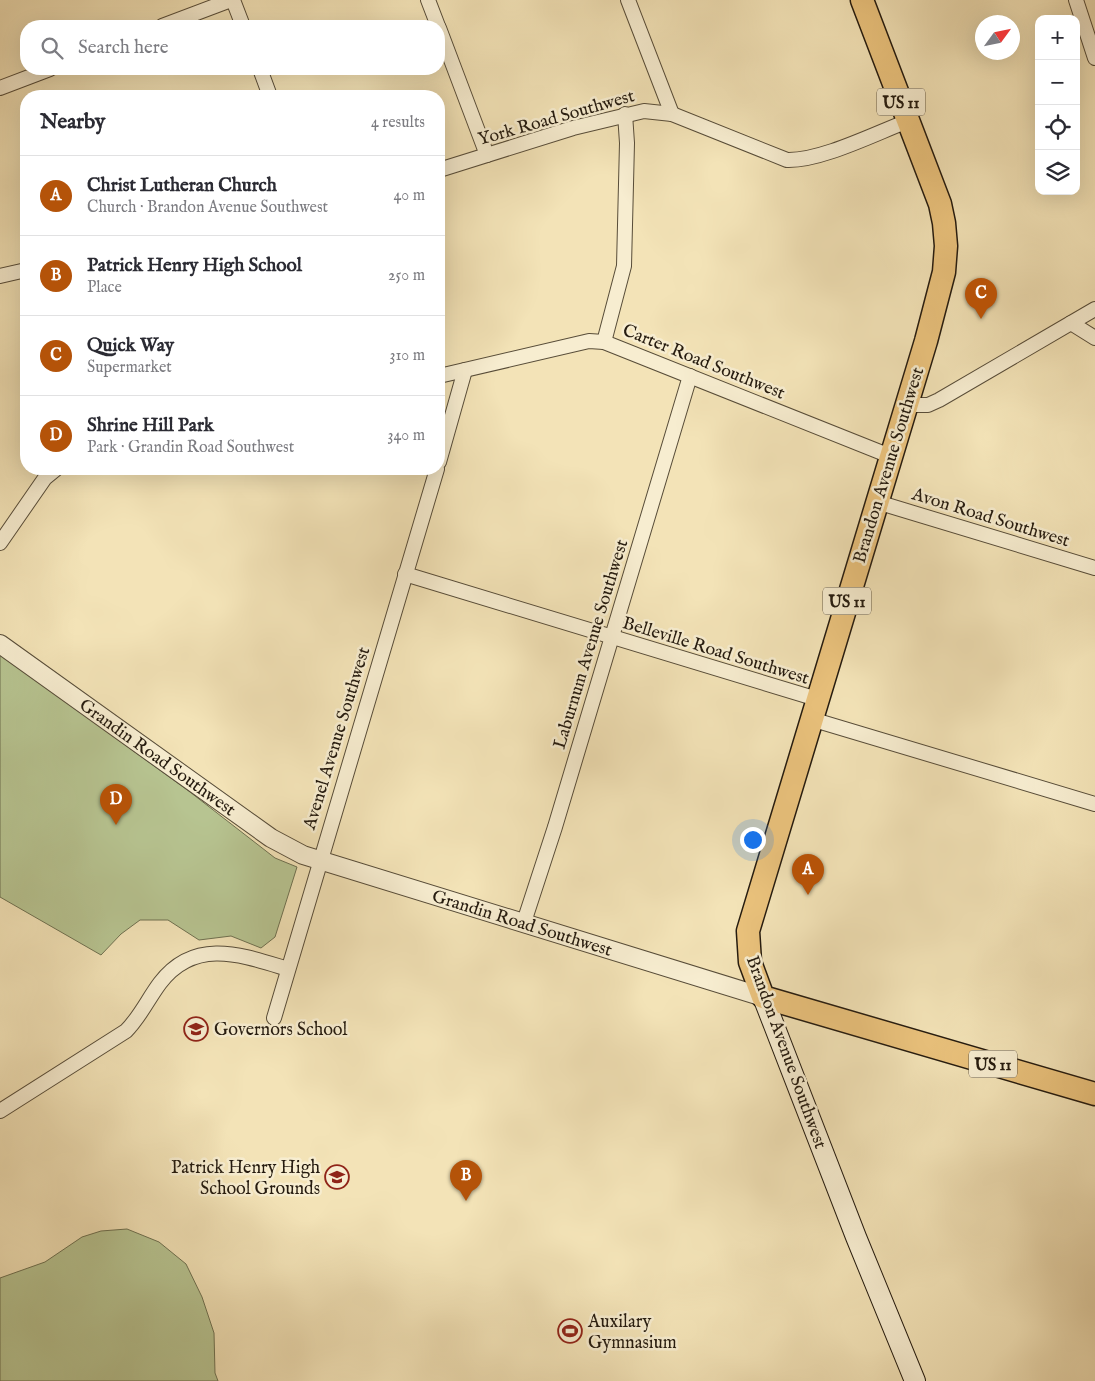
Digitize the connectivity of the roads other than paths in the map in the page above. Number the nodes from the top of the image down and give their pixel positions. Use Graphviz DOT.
graph roads {
  1 [pos="232,0"];
  2 [pos="428,0"];
  3 [pos="628,0"];
  4 [pos="862,0"];
  5 [pos="1076,0"];
  6 [pos="178,20"];
  7 [pos="240,20"];
  8 [pos="435,20"];
  9 [pos="445,45"];
  10 [pos="1095,58"];
  11 [pos="34,75"];
  12 [pos="262,75"];
  13 [pos="0,88"];
  14 [pos="268,90"];
  15 [pos="625,114"];
  16 [pos="672,114"];
  17 [pos="908,121"];
  18 [pos="487,156"];
  19 [pos="445,168"];
  20 [pos="20,271"];
  21 [pos="0,276"];
  22 [pos="1095,309"];
  23 [pos="1071,323"];
  24 [pos="1095,338"];
  25 [pos="604,342"];
  26 [pos="465,370"];
  27 [pos="445,375"];
  28 [pos="690,376"];
  29 [pos="906,405"];
  30 [pos="445,441"];
  31 [pos="890,456"];
  32 [pos="49,475"];
  33 [pos="435,475"];
  34 [pos="876,502"];
  35 [pos="0,543"];
  36 [pos="1095,568"];
  37 [pos="405,574"];
  38 [pos="610,638"];
  39 [pos="0,644"];
  40 [pos="814,709"];
  41 [pos="1095,804"];
  42 [pos="319,860"];
  43 [pos="524,922"];
  44 [pos="288,969"];
  45 [pos="764,997"];
  46 [pos="274,1018"];
  47 [pos="1095,1094"];
  48 [pos="0,1111"];
  49 [pos="915,1381"];
  1 -- 6 [label="street"];
  1 -- 7 [label="street"];
  2 -- 8 [label="street"];
  3 -- 16 [label="street"];
  4 -- 17 [label="main road, Brandon Avenue Southwest / US 11"];
  5 -- 10 [label="street"];
  9 -- 18 [label="street"];
  11 -- 13 [label="street"];
  12 -- 14 [label="street"];
  15 -- 16 [label="street, York Road Southwest"];
  15 -- 18 [label="street, York Road Southwest"];
  15 -- 25 [label="street"];
  16 -- 17 [label="street, York Road Southwest"];
  17 -- 29 [label="main road, Brandon Avenue Southwest / US 11"];
  18 -- 19 [label="street, York Road Southwest"];
  20 -- 21 [label="street"];
  22 -- 23 [label="street"];
  23 -- 24 [label="street"];
  23 -- 29 [label="street"];
  25 -- 26 [label="street, Carter Road Southwest"];
  25 -- 28 [label="street, Carter Road Southwest"];
  26 -- 27 [label="street, Carter Road Southwest"];
  26 -- 30 [label="street"];
  28 -- 31 [label="street, Carter Road Southwest"];
  28 -- 38 [label="street, Laburnum Avenue Southwest"];
  29 -- 31 [label="main road, Brandon Avenue Southwest / US 11"];
  31 -- 34 [label="main road, Brandon Avenue Southwest / US 11"];
  32 -- 35 [label="street"];
  33 -- 37 [label="street, Avenel Avenue Southwest"];
  34 -- 36 [label="street, Avon Road Southwest"];
  34 -- 40 [label="main road, Brandon Avenue Southwest / US 11"];
  37 -- 38 [label="street, Belleville Road Southwest"];
  37 -- 42 [label="street, Avenel Avenue Southwest"];
  38 -- 40 [label="street, Belleville Road Southwest"];
  38 -- 43 [label="street, Laburnum Avenue Southwest"];
  39 -- 42 [label="street, Grandin Road Southwest"];
  40 -- 41 [label="street, Belleville Road Southwest"];
  40 -- 45 [label="main road, Brandon Avenue Southwest / US 11"];
  42 -- 43 [label="street, Grandin Road Southwest"];
  42 -- 44 [label="street, Avenel Avenue Southwest"];
  43 -- 45 [label="street, Grandin Road Southwest"];
  44 -- 46 [label="street, Avenel Avenue Southwest"];
  44 -- 48 [label="street"];
  45 -- 47 [label="main road, Grandin Road Southwest / US 11"];
  45 -- 49 [label="main road, Brandon Avenue Southwest"];
}
